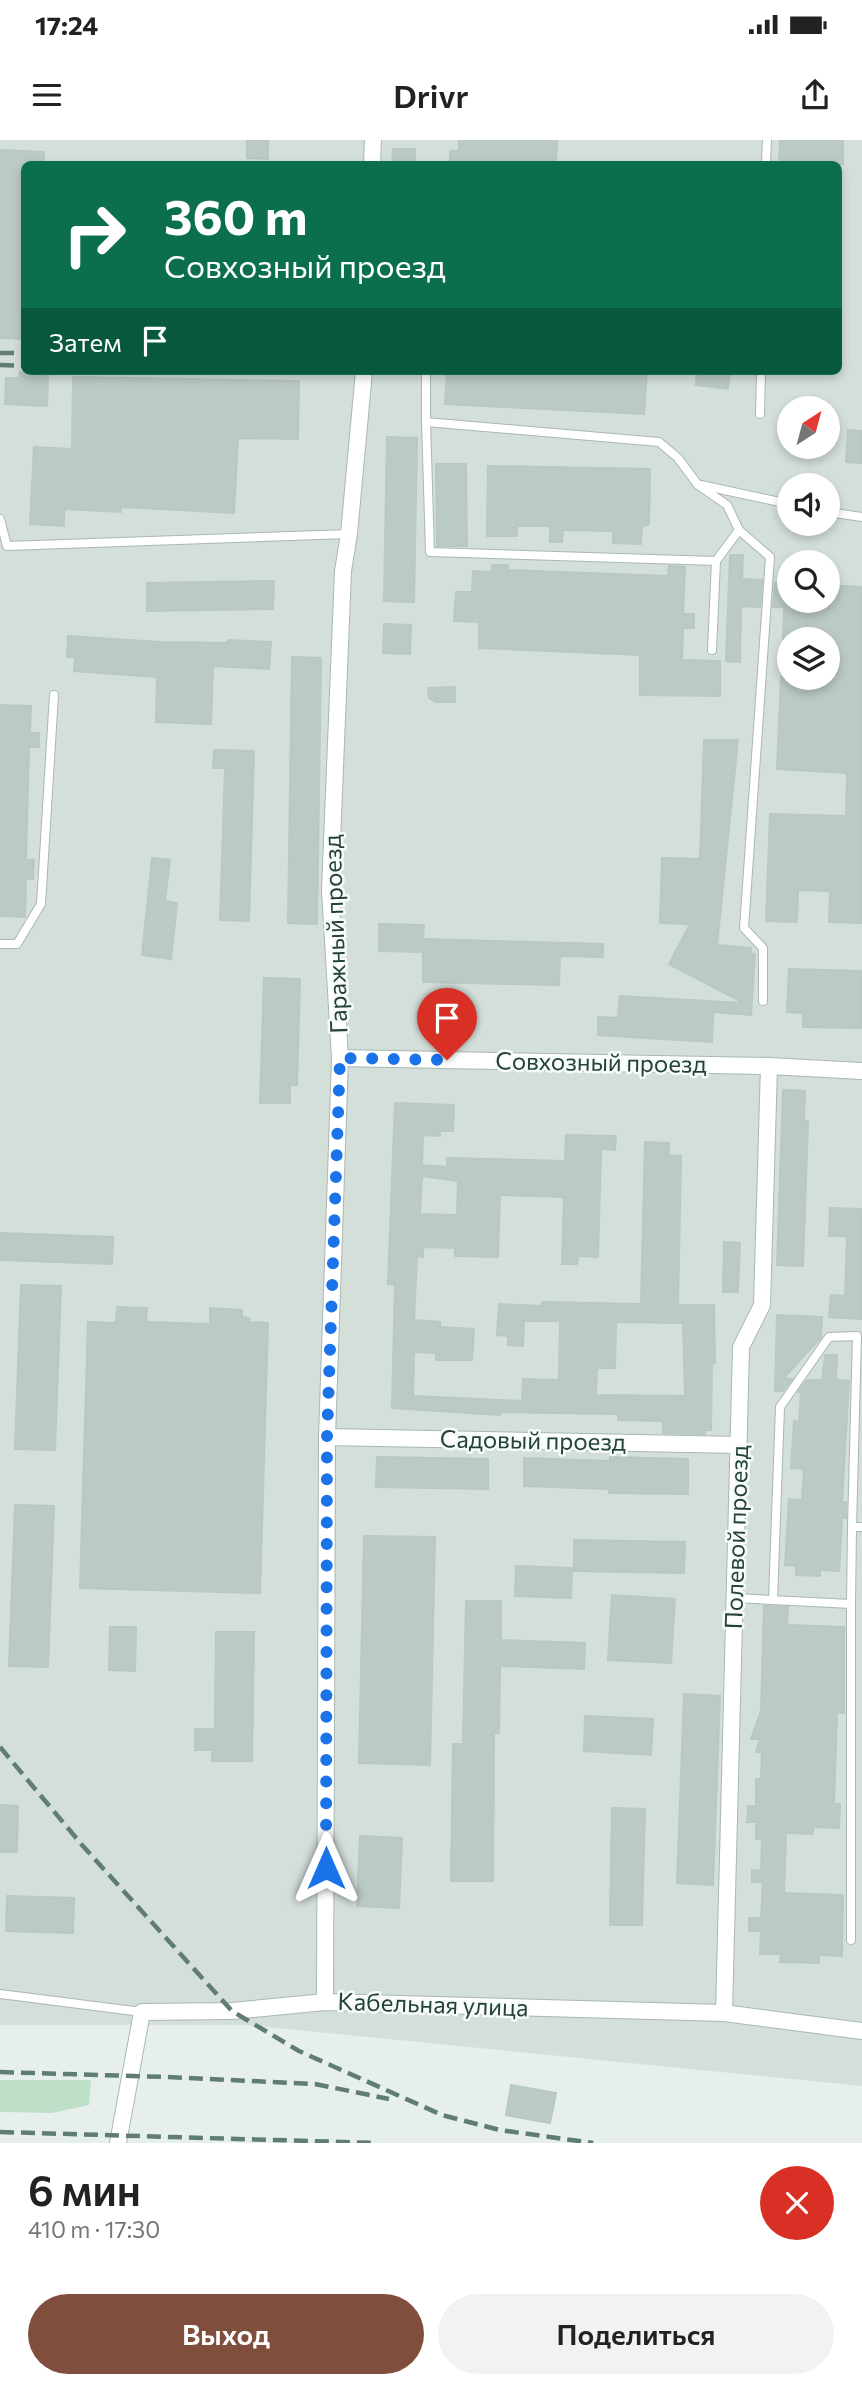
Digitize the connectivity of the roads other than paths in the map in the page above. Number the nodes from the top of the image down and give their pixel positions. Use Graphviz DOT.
graph roads {
  1 [pos="373,140"];
  2 [pos="767,140"];
  3 [pos="372,161"];
  4 [pos="766,161"];
  5 [pos="364,375"];
  6 [pos="426,375"];
  7 [pos="761,375"];
  8 [pos="760,414"];
  9 [pos="426,422"];
  10 [pos="698,485"];
  11 [pos="777,501"];
  12 [pos="840,514"];
  13 [pos="862,517"];
  14 [pos="0,519"];
  15 [pos="739,530"];
  16 [pos="349,534"];
  17 [pos="716,561"];
  18 [pos="712,650"];
  19 [pos="54,695"];
  20 [pos="0,944"];
  21 [pos="763,1001"];
  22 [pos="340,1058"];
  23 [pos="769,1066"];
  24 [pos="862,1070"];
  25 [pos="327,1437"];
  26 [pos="739,1446"];
  27 [pos="857,1527"];
  28 [pos="735,1598"];
  29 [pos="773,1600"];
  30 [pos="851,1604"];
  31 [pos="851,1940"];
  32 [pos="0,1994"];
  33 [pos="325,2003"];
  34 [pos="142,2012"];
  35 [pos="724,2013"];
  36 [pos="862,2031"];
  37 [pos="118,2143"];
  1 -- 3 [label="street"];
  2 -- 4 [label="lane"];
  5 -- 16 [label="street, Гаражный проезд"];
  6 -- 9 [label="lane"];
  7 -- 8 [label="lane"];
  9 -- 10 [label="lane"];
  9 -- 17 [label="lane"];
  10 -- 11 [label="lane"];
  10 -- 15 [label="lane"];
  12 -- 13 [label="lane"];
  14 -- 16 [label="lane"];
  15 -- 17 [label="lane"];
  15 -- 21 [label="lane"];
  16 -- 22 [label="street, Гаражный проезд"];
  17 -- 18 [label="lane"];
  19 -- 20 [label="lane"];
  22 -- 23 [label="street, Совхозный проезд"];
  22 -- 25 [label="street, Гаражный проезд"];
  23 -- 24 [label="street, Совхозный проезд"];
  23 -- 26 [label="street, Полевой проезд"];
  25 -- 26 [label="street, Садовый проезд"];
  25 -- 33 [label="street, Гаражный проезд"];
  26 -- 28 [label="street, Полевой проезд"];
  27 -- 29 [label="lane"];
  27 -- 30 [label="lane"];
  28 -- 29 [label="lane"];
  28 -- 35 [label="street, Полевой проезд"];
  29 -- 30 [label="lane"];
  30 -- 31 [label="lane"];
  32 -- 34 [label="lane"];
  33 -- 34 [label="street, Кабельная улица"];
  33 -- 35 [label="street, Кабельная улица"];
  34 -- 37 [label="street"];
  35 -- 36 [label="street, Кабельная улица"];
}
